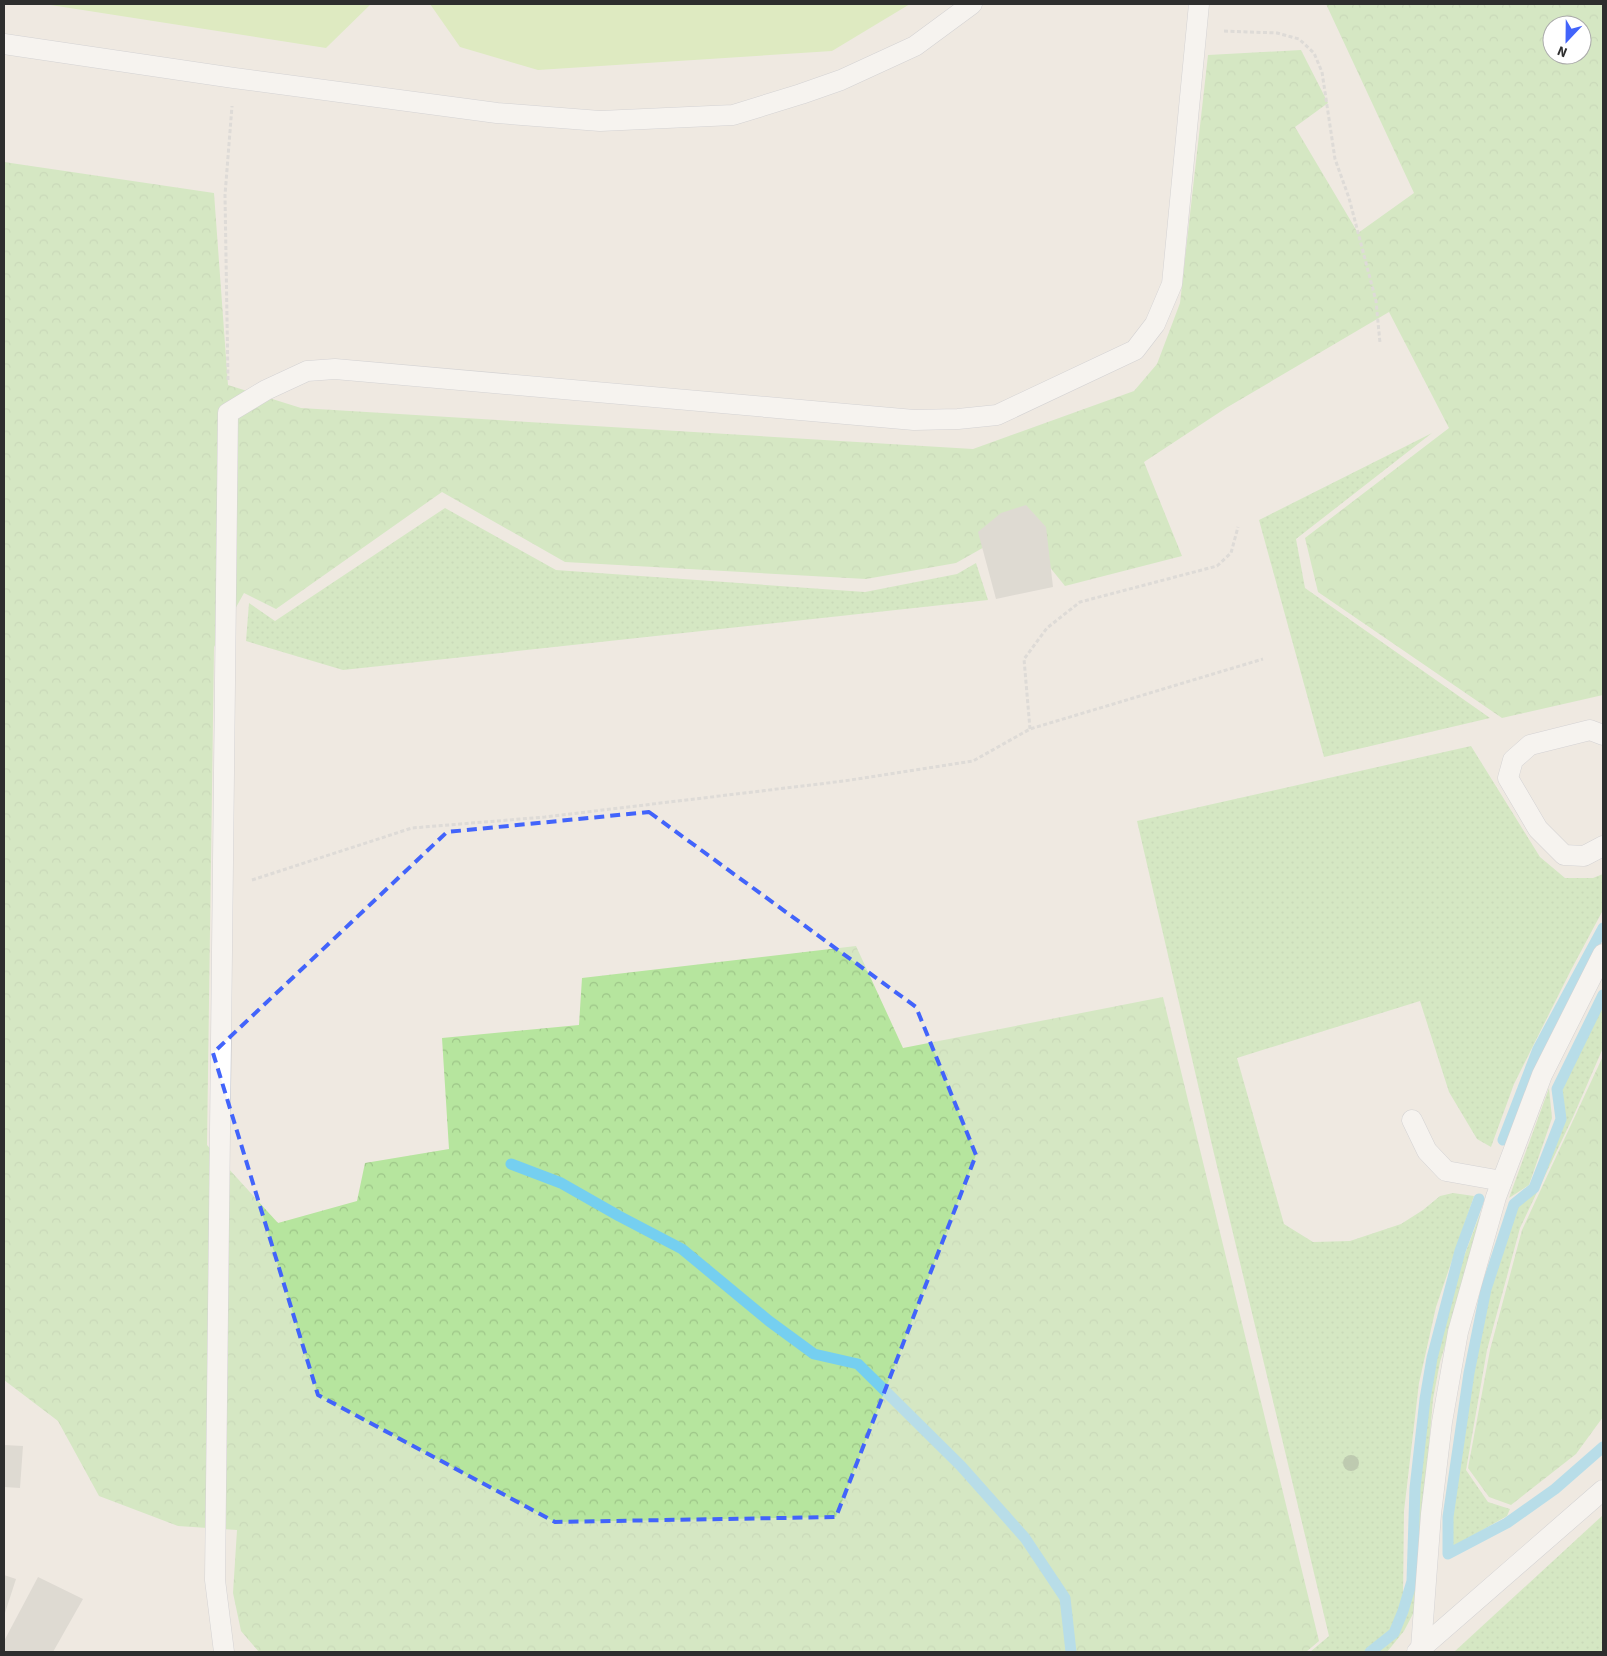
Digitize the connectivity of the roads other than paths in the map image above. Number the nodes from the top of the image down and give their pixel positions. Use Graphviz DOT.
graph roads {
  1 [pos="972,4"];
  2 [pos="1198,4"];
  3 [pos="4,44"];
  4 [pos="1603,735"];
  5 [pos="1603,846"];
  6 [pos="1603,954"];
  7 [pos="1412,1120"];
  8 [pos="1502,1182"];
  9 [pos="1603,1490"];
  10 [pos="1420,1651"];
  11 [pos="224,1652"];
  1 -- 3 [label="lane"];
  2 -- 11 [label="lane"];
  4 -- 5 [label="lane"];
  6 -- 8 [label="lane"];
  7 -- 8 [label="lane"];
  8 -- 10 [label="lane"];
  9 -- 10 [label="lane"];
}
